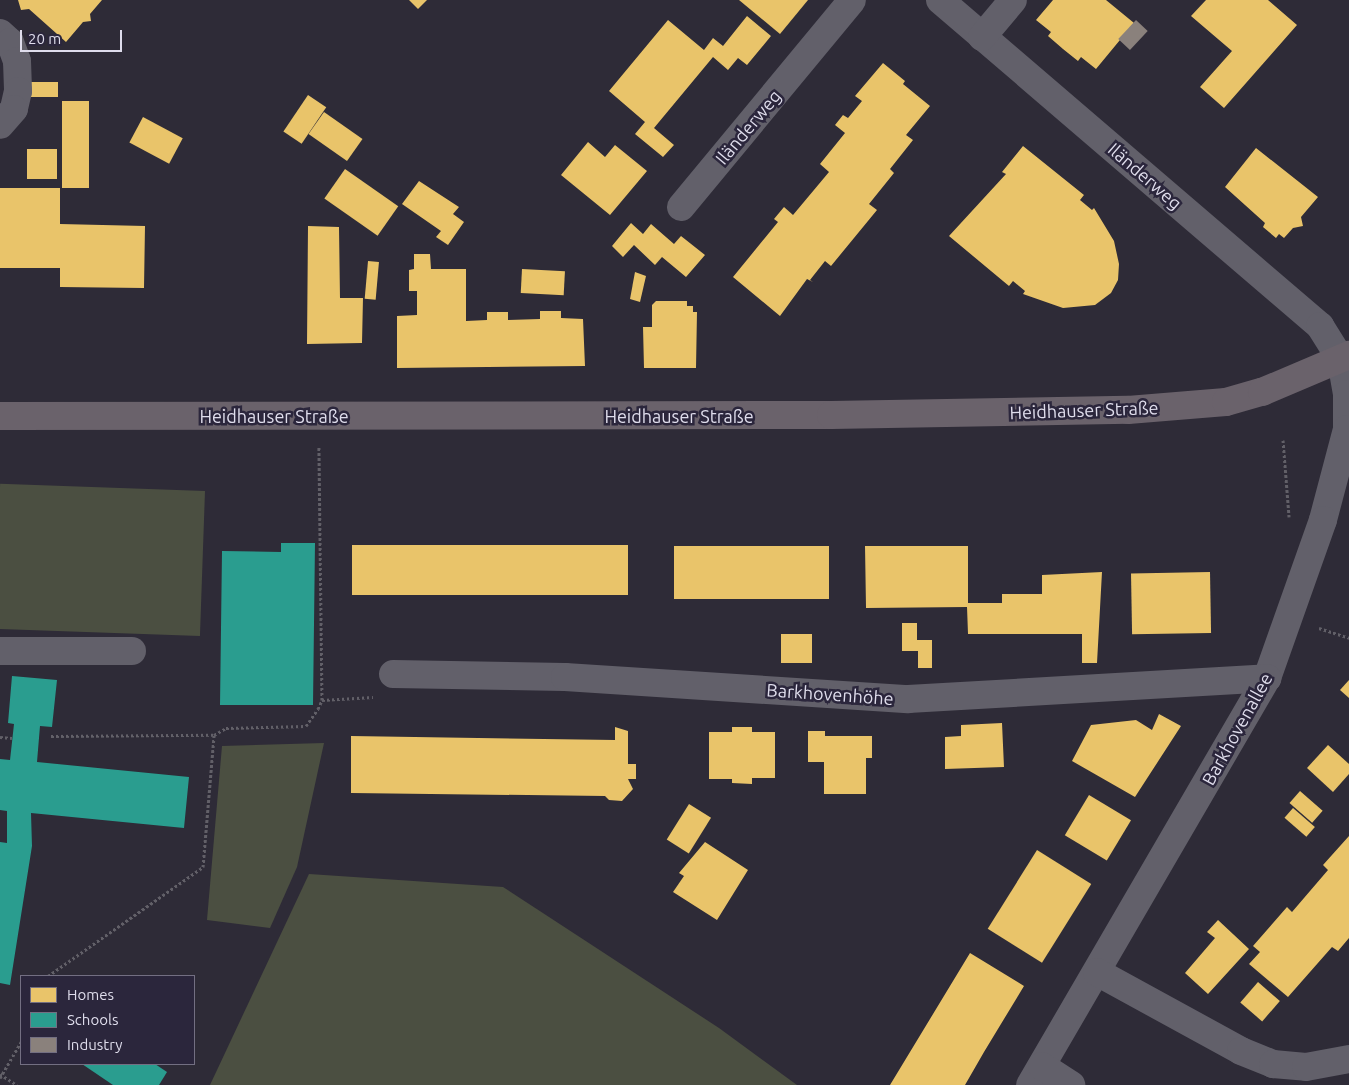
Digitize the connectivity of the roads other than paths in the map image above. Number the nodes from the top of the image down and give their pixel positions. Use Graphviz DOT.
graph roads {
  1 [pos="852,0"];
  2 [pos="940,0"];
  3 [pos="1013,0"];
  4 [pos="0,33"];
  5 [pos="982,36"];
  6 [pos="0,125"];
  7 [pos="682,207"];
  8 [pos="1345,358"];
  9 [pos="0,416"];
  10 [pos="0,651"];
  11 [pos="132,651"];
  12 [pos="394,674"];
  13 [pos="1267,678"];
  14 [pos="1096,972"];
  15 [pos="1349,1059"];
  16 [pos="1036,1076"];
  17 [pos="1071,1085"];
  1 -- 7 [label="street, Iländerweg"];
  2 -- 5 [label="street, Iländerweg"];
  3 -- 5 [label="street"];
  4 -- 6 [label="street"];
  5 -- 8 [label="street, Iländerweg"];
  8 -- 9 [label="main road, Heidhauser Straße"];
  8 -- 13 [label="street, Barkhovenallee"];
  10 -- 11 [label="street"];
  12 -- 13 [label="street, Barkhovenhöhe"];
  13 -- 14 [label="street, Barkhovenallee"];
  14 -- 15 [label="street"];
  14 -- 16 [label="street, Barkhovenallee"];
  16 -- 17 [label="street, Barkhovenallee"];
}
